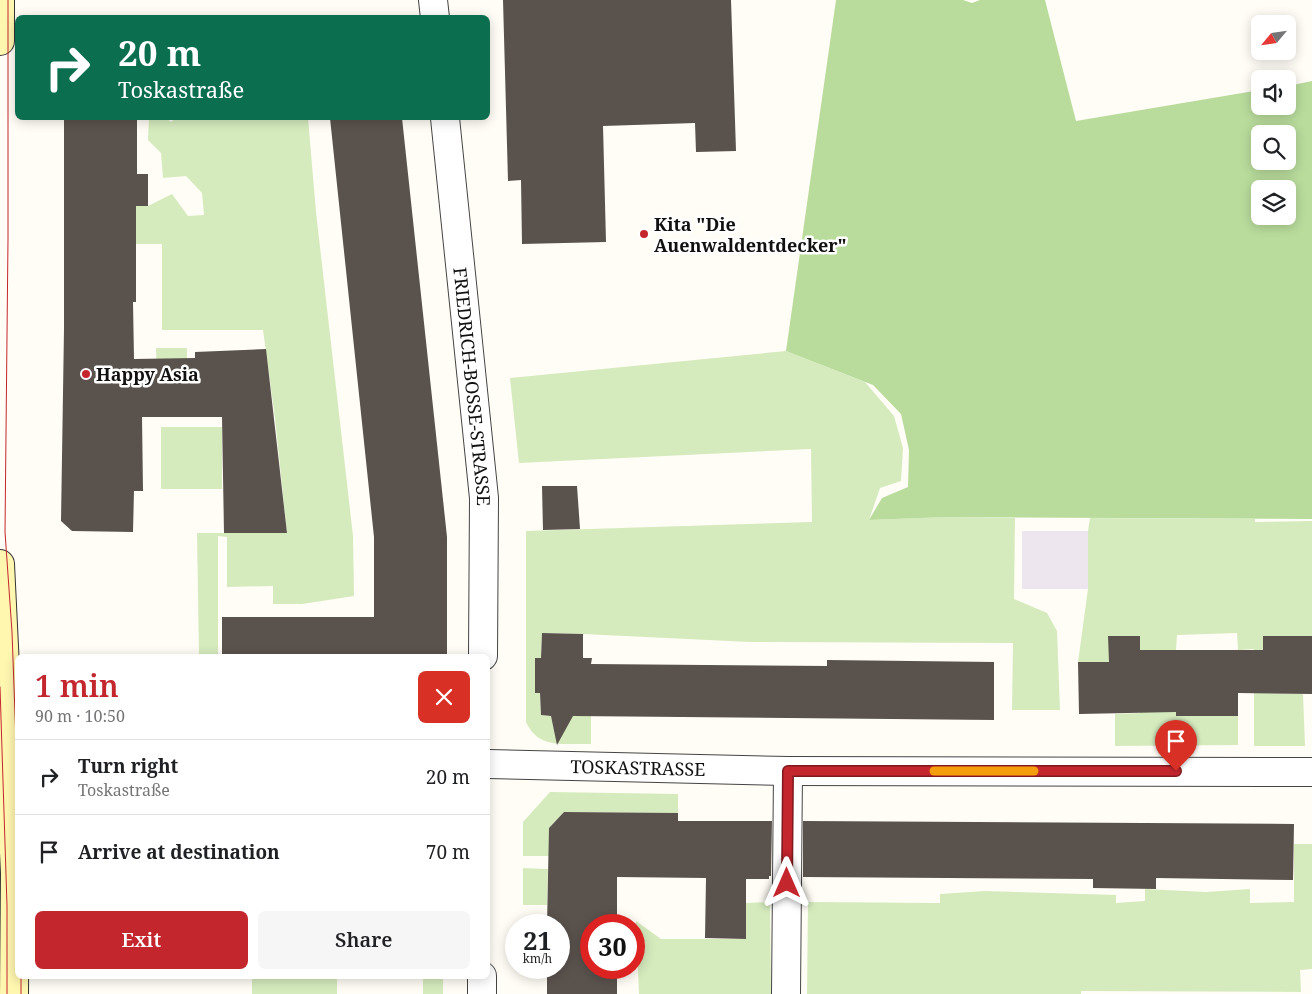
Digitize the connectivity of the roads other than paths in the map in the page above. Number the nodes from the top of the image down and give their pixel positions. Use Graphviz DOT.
graph roads {
  1 [pos="0,0"];
  2 [pos="433,0"];
  3 [pos="435,15"];
  4 [pos="0,42"];
  5 [pos="445,120"];
  6 [pos="0,564"];
  7 [pos="483,654"];
  8 [pos="13,745"];
  9 [pos="490,764"];
  10 [pos="788,771"];
  11 [pos="1312,772"];
  12 [pos="482,979"];
  13 [pos="14,994"];
  14 [pos="482,994"];
  15 [pos="786,994"];
  1 -- 4 [label="main road"];
  2 -- 3 [label="street"];
  5 -- 7 [label="street, FRIEDRICH-BOSSE-STRASSE"];
  6 -- 8 [label="main road"];
  8 -- 13 [label="main road"];
  9 -- 10 [label="street, TOSKASTRASSE"];
  10 -- 11 [label="street, TOSKASTRASSE"];
  10 -- 15 [label="street"];
  12 -- 14 [label="street"];
}
